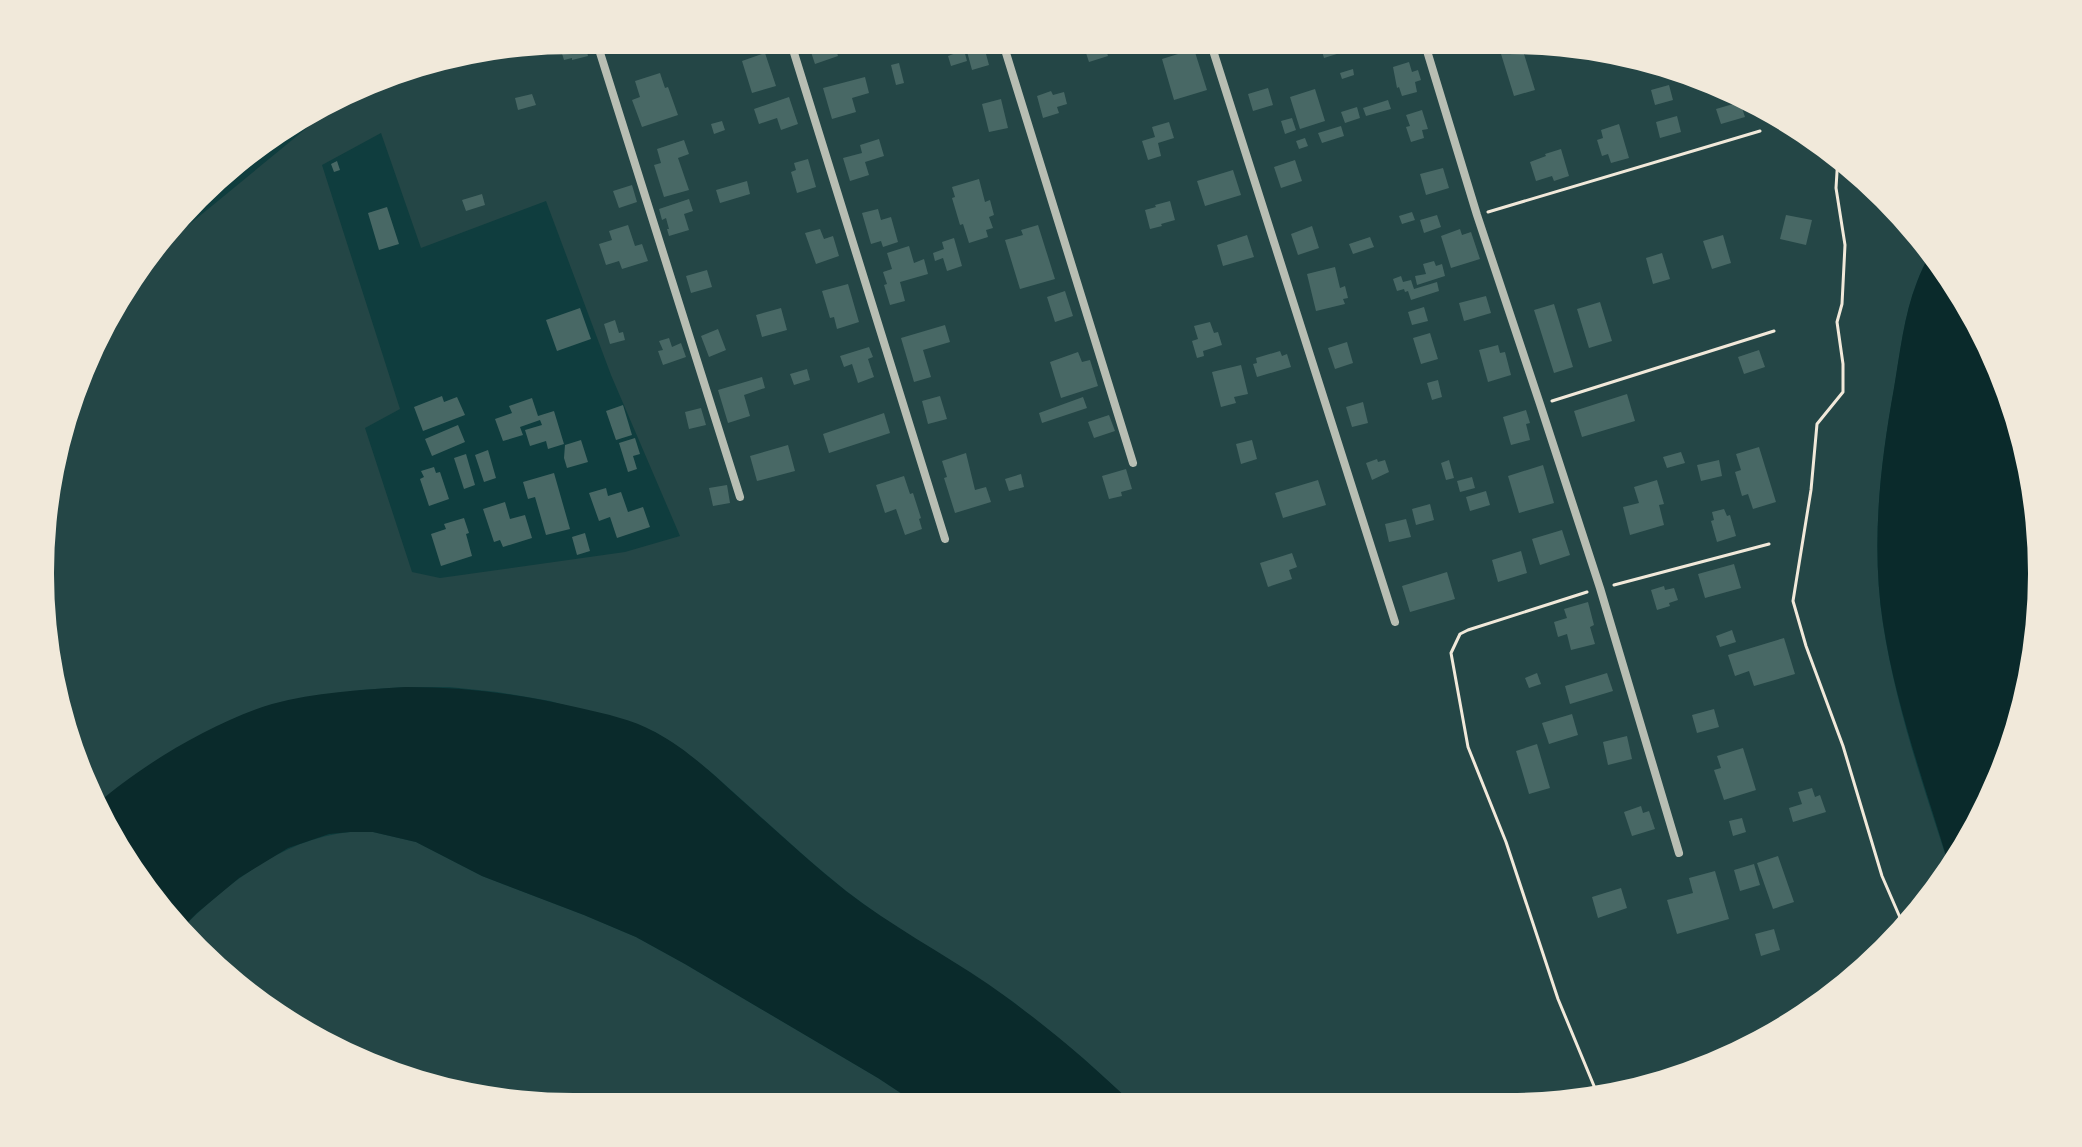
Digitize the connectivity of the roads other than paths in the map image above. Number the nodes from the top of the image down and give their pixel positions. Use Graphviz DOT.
graph roads {
  1 [pos="600,54"];
  2 [pos="794,54"];
  3 [pos="1006,54"];
  4 [pos="1214,54"];
  5 [pos="1428,54"];
  6 [pos="1133,463"];
  7 [pos="740,497"];
  8 [pos="945,539"];
  9 [pos="1395,622"];
  10 [pos="1679,853"];
  1 -- 7 [label="street"];
  2 -- 8 [label="street"];
  3 -- 6 [label="street"];
  4 -- 9 [label="street"];
  5 -- 10 [label="street"];
}
